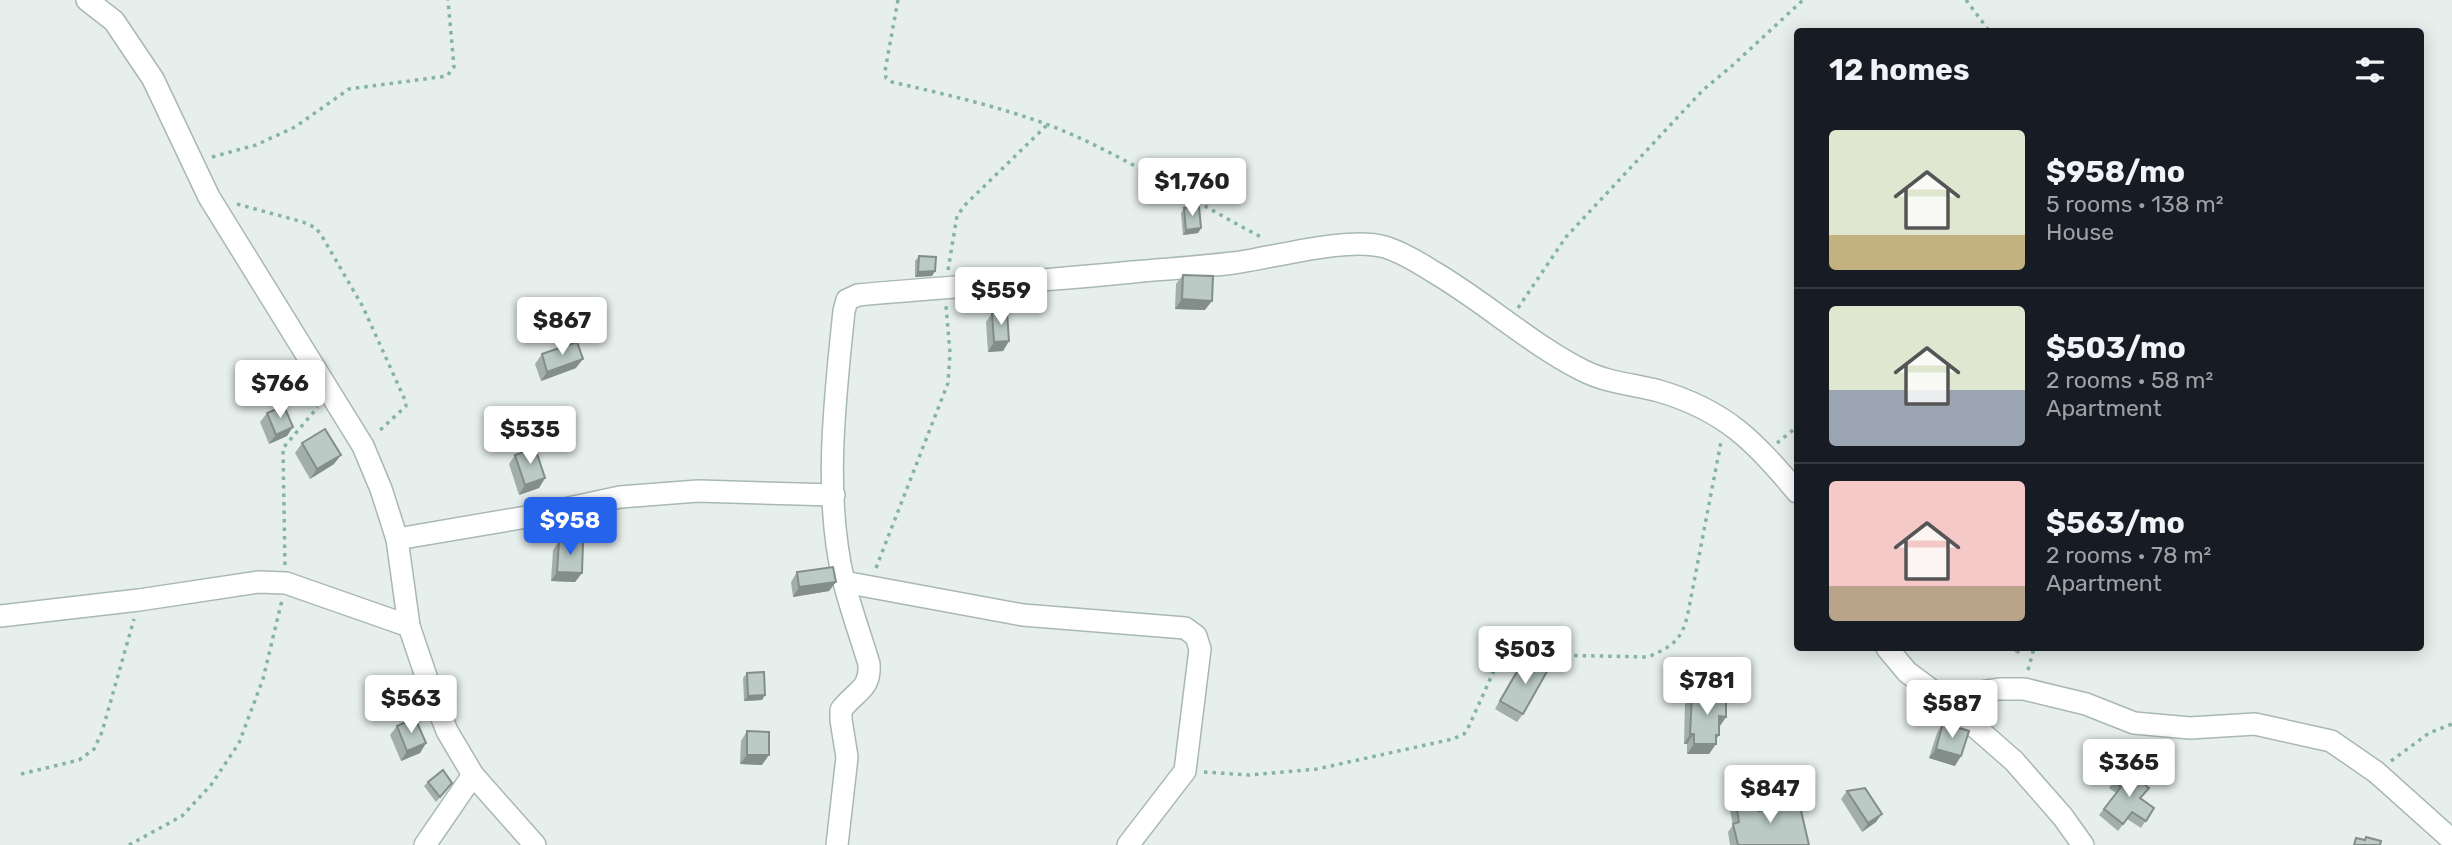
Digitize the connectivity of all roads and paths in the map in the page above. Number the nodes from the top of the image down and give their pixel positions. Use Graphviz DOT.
graph roads {
  1 [pos="87,0"];
  2 [pos="448,0"];
  3 [pos="898,0"];
  4 [pos="1803,0"];
  5 [pos="1966,0"];
  6 [pos="1987,28"];
  7 [pos="1047,125"];
  8 [pos="193,162"];
  9 [pos="209,197"];
  10 [pos="1292,252"];
  11 [pos="945,290"];
  12 [pos="1508,323"];
  13 [pos="331,393"];
  14 [pos="1726,419"];
  15 [pos="1794,429"];
  16 [pos="363,446"];
  17 [pos="1765,453"];
  18 [pos="1794,488"];
  19 [pos="834,495"];
  20 [pos="397,539"];
  21 [pos="844,582"];
  22 [pos="286,583"];
  23 [pos="869,588"];
  24 [pos="139,600"];
  25 [pos="0,616"];
  26 [pos="409,626"];
  27 [pos="1890,651"];
  28 [pos="1942,698"];
  29 [pos="2452,724"];
  30 [pos="1185,771"];
  31 [pos="2376,772"];
  32 [pos="21,774"];
  33 [pos="473,775"];
  34 [pos="2452,840"];
  35 [pos="129,845"];
  36 [pos="425,845"];
  37 [pos="535,845"];
  38 [pos="837,845"];
  39 [pos="1128,845"];
  40 [pos="2082,845"];
  1 -- 8 [label="street"];
  2 -- 8 [label="path"];
  3 -- 7 [label="path"];
  4 -- 12 [label="path"];
  5 -- 6 [label="path"];
  7 -- 10 [label="path"];
  7 -- 11 [label="path"];
  8 -- 9 [label="street"];
  9 -- 13 [label="street"];
  9 -- 16 [label="path"];
  10 -- 11 [label="street"];
  10 -- 12 [label="street"];
  11 -- 19 [label="street"];
  11 -- 23 [label="path"];
  12 -- 14 [label="street"];
  13 -- 16 [label="street"];
  13 -- 22 [label="path"];
  14 -- 17 [label="street"];
  14 -- 30 [label="path"];
  15 -- 17 [label="path"];
  16 -- 20 [label="street"];
  17 -- 18 [label="street"];
  19 -- 20 [label="street"];
  19 -- 21 [label="street"];
  20 -- 26 [label="street"];
  21 -- 23 [label="street"];
  21 -- 38 [label="street"];
  22 -- 24 [label="street"];
  22 -- 26 [label="street"];
  22 -- 35 [label="path"];
  23 -- 30 [label="street"];
  24 -- 25 [label="street"];
  24 -- 32 [label="path"];
  26 -- 33 [label="street"];
  27 -- 28 [label="street"];
  28 -- 31 [label="street"];
  28 -- 40 [label="street"];
  29 -- 31 [label="path"];
  30 -- 39 [label="street"];
  31 -- 34 [label="street"];
  33 -- 36 [label="street"];
  33 -- 37 [label="street"];
}
